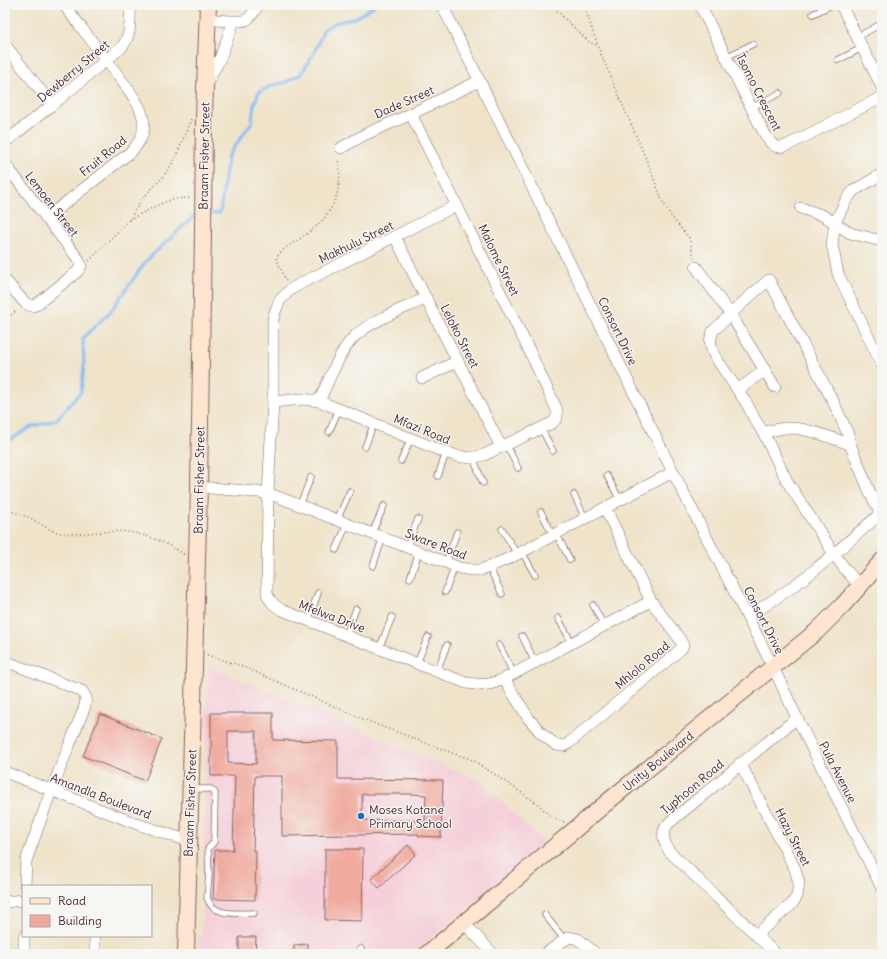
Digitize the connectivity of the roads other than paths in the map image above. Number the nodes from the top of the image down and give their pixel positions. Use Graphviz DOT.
graph roads {
  1 [pos="64,5"];
  2 [pos="130,5"];
  3 [pos="258,5"];
  4 [pos="442,5"];
  5 [pos="831,5"];
  6 [pos="841,5"];
  7 [pos="703,7"];
  8 [pos="207,12"];
  9 [pos="813,14"];
  10 [pos="234,21"];
  11 [pos="880,24"];
  12 [pos="857,37"];
  13 [pos="753,44"];
  14 [pos="5,45"];
  15 [pos="862,48"];
  16 [pos="726,57"];
  17 [pos="107,60"];
  18 [pos="838,60"];
  19 [pos="479,81"];
  20 [pos="205,85"];
  21 [pos="882,87"];
  22 [pos="780,93"];
  23 [pos="882,97"];
  24 [pos="52,105"];
  25 [pos="751,108"];
  26 [pos="411,114"];
  27 [pos="5,142"];
  28 [pos="341,148"];
  29 [pos="5,164"];
  30 [pos="882,174"];
  31 [pos="457,205"];
  32 [pos="801,208"];
  33 [pos="46,218"];
  34 [pos="835,222"];
  35 [pos="395,237"];
  36 [pos="882,241"];
  37 [pos="696,267"];
  38 [pos="5,280"];
  39 [pos="426,298"];
  40 [pos="275,312"];
  41 [pos="730,315"];
  42 [pos="458,361"];
  43 [pos="882,365"];
  44 [pos="765,370"];
  45 [pos="422,378"];
  46 [pos="775,387"];
  47 [pos="738,390"];
  48 [pos="319,401"];
  49 [pos="273,402"];
  50 [pos="339,409"];
  51 [pos="557,418"];
  52 [pos="374,423"];
  53 [pos="541,428"];
  54 [pos="329,432"];
  55 [pos="763,432"];
  56 [pos="411,438"];
  57 [pos="850,444"];
  58 [pos="504,446"];
  59 [pos="365,448"];
  60 [pos="553,451"];
  61 [pos="446,453"];
  62 [pos="473,457"];
  63 [pos="401,461"];
  64 [pos="518,468"];
  65 [pos="673,472"];
  66 [pos="438,476"];
  67 [pos="607,476"];
  68 [pos="311,477"];
  69 [pos="483,484"];
  70 [pos="199,487"];
  71 [pos="350,491"];
  72 [pos="268,493"];
  73 [pos="574,496"];
  74 [pos="620,500"];
  75 [pos="300,505"];
  76 [pos="384,506"];
  77 [pos="604,508"];
  78 [pos="541,512"];
  79 [pos="881,516"];
  80 [pos="585,518"];
  81 [pos="418,519"];
  82 [pos="342,522"];
  83 [pos="502,528"];
  84 [pos="457,532"];
  85 [pos="555,534"];
  86 [pos="378,536"];
  87 [pos="407,547"];
  88 [pos="336,550"];
  89 [pos="419,552"];
  90 [pos="520,553"];
  91 [pos="834,554"];
  92 [pos="570,560"];
  93 [pos="882,561"];
  94 [pos="450,564"];
  95 [pos="373,566"];
  96 [pos="489,568"];
  97 [pos="535,574"];
  98 [pos="410,578"];
  99 [pos="860,586"];
  100 [pos="445,592"];
  101 [pos="318,593"];
  102 [pos="502,594"];
  103 [pos="651,601"];
  104 [pos="593,605"];
  105 [pos="356,609"];
  106 [pos="747,616"];
  107 [pos="392,617"];
  108 [pos="558,618"];
  109 [pos="308,621"];
  110 [pos="604,626"];
  111 [pos="346,635"];
  112 [pos="522,636"];
  113 [pos="428,637"];
  114 [pos="572,643"];
  115 [pos="448,645"];
  116 [pos="499,646"];
  117 [pos="379,649"];
  118 [pos="5,660"];
  119 [pos="535,662"];
  120 [pos="417,663"];
  121 [pos="773,667"];
  122 [pos="437,671"];
  123 [pos="514,674"];
  124 [pos="504,680"];
  125 [pos="797,718"];
  126 [pos="740,763"];
  127 [pos="5,772"];
  128 [pos="190,789"];
  129 [pos="51,791"];
  130 [pos="189,841"];
  131 [pos="24,885"];
  132 [pos="882,888"];
  133 [pos="22,900"];
  134 [pos="5,902"];
  135 [pos="254,913"];
  136 [pos="545,916"];
  137 [pos="464,923"];
  138 [pos="756,935"];
  139 [pos="24,937"];
  140 [pos="95,937"];
  141 [pos="564,939"];
  142 [pos="361,949"];
  143 [pos="24,954"];
  144 [pos="95,954"];
  145 [pos="186,954"];
  146 [pos="356,954"];
  147 [pos="427,954"];
  148 [pos="494,954"];
  149 [pos="545,954"];
  150 [pos="596,954"];
  151 [pos="776,954"];
  1 -- 17 [label="street, Fruit Road"];
  2 -- 17 [label="street, Dewberry Street"];
  3 -- 10 [label="street"];
  4 -- 19 [label="street, Consort Drive"];
  5 -- 9 [label="lane"];
  6 -- 12 [label="street"];
  7 -- 16 [label="street, Tsomo Crescent"];
  8 -- 10 [label="street"];
  8 -- 20 [label="street, Braam Fisher Street"];
  10 -- 20 [label="street"];
  11 -- 12 [label="lane"];
  12 -- 15 [label="street"];
  13 -- 16 [label="lane"];
  14 -- 24 [label="street"];
  15 -- 18 [label="lane"];
  15 -- 21 [label="street"];
  16 -- 25 [label="street, Tsomo Crescent"];
  17 -- 24 [label="street, Dewberry Street"];
  17 -- 33 [label="street, Fruit Road"];
  19 -- 26 [label="street, Dade Street"];
  19 -- 65 [label="street, Consort Drive"];
  20 -- 70 [label="street, Braam Fisher Street"];
  22 -- 25 [label="lane"];
  23 -- 25 [label="street, Tsomo Crescent"];
  24 -- 27 [label="street, Dewberry Street"];
  26 -- 28 [label="street, Dade Street"];
  26 -- 31 [label="street, Malome Street"];
  29 -- 33 [label="street, Lemoen Street"];
  30 -- 34 [label="street"];
  31 -- 35 [label="street, Makhulu Street"];
  31 -- 51 [label="street, Malome Street"];
  32 -- 34 [label="street"];
  33 -- 38 [label="street, Lemoen Street"];
  34 -- 36 [label="street"];
  34 -- 43 [label="street"];
  35 -- 39 [label="street, Leloko Street"];
  35 -- 40 [label="street, Makhulu Street"];
  37 -- 41 [label="street"];
  39 -- 42 [label="street, Leloko Street"];
  39 -- 48 [label="street"];
  40 -- 49 [label="street, Mfelwa Drive"];
  41 -- 44 [label="street"];
  41 -- 47 [label="street"];
  41 -- 57 [label="street"];
  42 -- 45 [label="street"];
  42 -- 58 [label="street, Leloko Street"];
  44 -- 46 [label="street"];
  44 -- 47 [label="street"];
  47 -- 55 [label="street"];
  48 -- 49 [label="street, Mfazi Road"];
  48 -- 50 [label="street, Mfazi Road"];
  49 -- 72 [label="street, Mfelwa Drive"];
  50 -- 52 [label="street, Mfazi Road"];
  50 -- 54 [label="lane"];
  51 -- 53 [label="street, Mfazi Road"];
  52 -- 56 [label="street, Mfazi Road"];
  52 -- 59 [label="lane"];
  53 -- 58 [label="street, Mfazi Road"];
  53 -- 60 [label="lane"];
  55 -- 57 [label="street"];
  55 -- 91 [label="street"];
  56 -- 61 [label="street, Mfazi Road"];
  56 -- 63 [label="lane"];
  57 -- 79 [label="street"];
  58 -- 62 [label="street, Mfazi Road"];
  58 -- 64 [label="lane"];
  61 -- 62 [label="street, Mfazi Road"];
  61 -- 66 [label="lane"];
  62 -- 69 [label="lane"];
  65 -- 74 [label="street, Sware Road"];
  65 -- 106 [label="street, Consort Drive"];
  67 -- 74 [label="lane"];
  68 -- 75 [label="lane"];
  70 -- 72 [label="street, Sware Road"];
  70 -- 128 [label="street, Braam Fisher Street"];
  71 -- 82 [label="lane"];
  72 -- 75 [label="street, Sware Road"];
  72 -- 109 [label="street, Mfelwa Drive"];
  73 -- 80 [label="lane"];
  74 -- 77 [label="street, Sware Road"];
  75 -- 82 [label="street, Sware Road"];
  76 -- 86 [label="lane"];
  77 -- 80 [label="street, Sware Road"];
  77 -- 103 [label="street, Mhlolo Road"];
  78 -- 85 [label="lane"];
  79 -- 91 [label="street"];
  80 -- 85 [label="street, Sware Road"];
  81 -- 87 [label="lane"];
  82 -- 86 [label="street, Sware Road"];
  82 -- 88 [label="lane"];
  83 -- 90 [label="lane"];
  84 -- 94 [label="lane"];
  85 -- 90 [label="street, Sware Road"];
  85 -- 92 [label="lane"];
  86 -- 87 [label="street, Sware Road"];
  86 -- 95 [label="lane"];
  87 -- 89 [label="street, Sware Road"];
  89 -- 94 [label="street, Sware Road"];
  89 -- 98 [label="lane"];
  90 -- 96 [label="street, Sware Road"];
  90 -- 97 [label="lane"];
  91 -- 99 [label="street"];
  91 -- 106 [label="street"];
  93 -- 99 [label="street, Unity Boulevard"];
  94 -- 96 [label="street, Sware Road"];
  94 -- 100 [label="lane"];
  96 -- 102 [label="lane"];
  99 -- 121 [label="street, Unity Boulevard"];
  101 -- 109 [label="lane"];
  103 -- 110 [label="street, Mfelwa Drive"];
  103 -- 124 [label="street, Mhlolo Road"];
  104 -- 110 [label="lane"];
  105 -- 111 [label="lane"];
  106 -- 121 [label="street, Consort Drive"];
  107 -- 117 [label="lane"];
  108 -- 114 [label="lane"];
  109 -- 111 [label="street, Mfelwa Drive"];
  110 -- 114 [label="street, Mfelwa Drive"];
  111 -- 117 [label="street, Mfelwa Drive"];
  112 -- 119 [label="lane"];
  113 -- 120 [label="lane"];
  114 -- 119 [label="street, Mfelwa Drive"];
  115 -- 122 [label="lane"];
  116 -- 123 [label="lane"];
  117 -- 120 [label="street, Mfelwa Drive"];
  118 -- 129 [label="street"];
  119 -- 123 [label="street, Mfelwa Drive"];
  120 -- 122 [label="street, Mfelwa Drive"];
  121 -- 125 [label="street, Pula Avenue"];
  121 -- 137 [label="street, Unity Boulevard"];
  122 -- 124 [label="street, Mfelwa Drive"];
  123 -- 124 [label="street, Mfelwa Drive"];
  125 -- 126 [label="street, Typhoon Road"];
  125 -- 132 [label="street, Pula Avenue"];
  126 -- 138 [label="street, Hazy Street"];
  126 -- 138 [label="street, Typhoon Road"];
  127 -- 129 [label="street, Amandla Boulevard"];
  128 -- 130 [label="street, Braam Fisher Street"];
  128 -- 135 [label="lane"];
  129 -- 130 [label="street, Amandla Boulevard"];
  129 -- 131 [label="street"];
  130 -- 145 [label="street, Braam Fisher Street"];
  133 -- 134 [label="street"];
  136 -- 141 [label="lane"];
  137 -- 147 [label="street, Unity Boulevard"];
  137 -- 148 [label="street"];
  138 -- 151 [label="street, Typhoon Road"];
  139 -- 143 [label="street"];
  140 -- 144 [label="street"];
  141 -- 149 [label="street"];
  141 -- 150 [label="street"];
  142 -- 146 [label="lane"];
}
